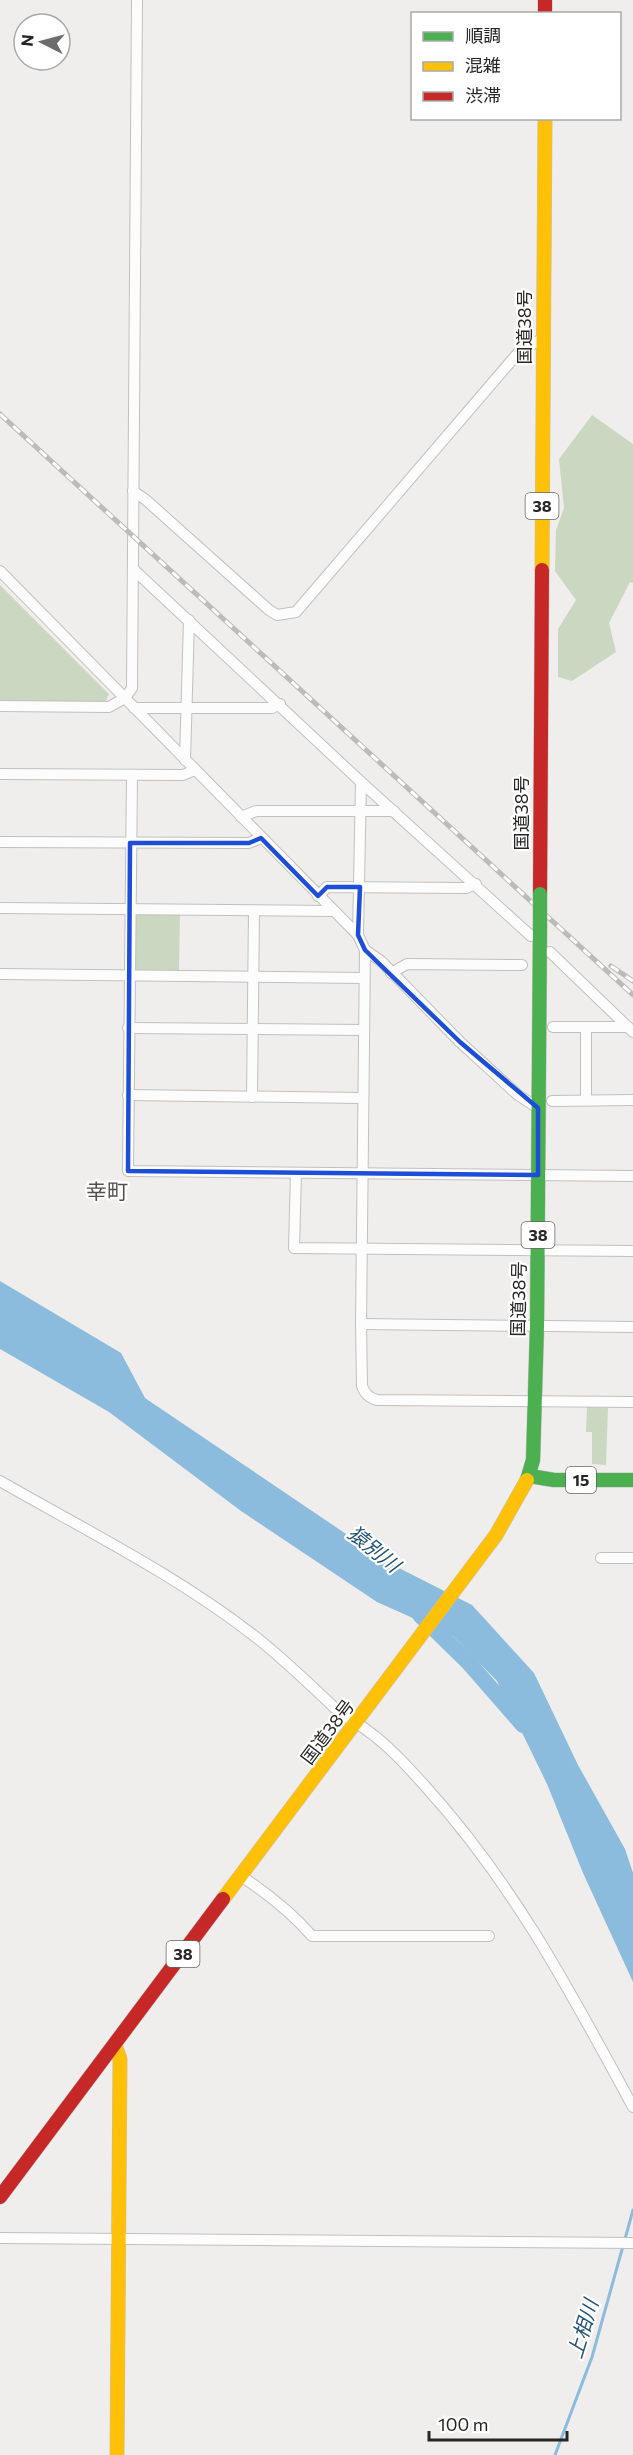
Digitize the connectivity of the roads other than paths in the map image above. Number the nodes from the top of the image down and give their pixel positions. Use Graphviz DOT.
graph roads {
  1 [pos="137,0"];
  2 [pos="544,120"];
  3 [pos="543,338"];
  4 [pos="133,491"];
  5 [pos="133,569"];
  6 [pos="0,571"];
  7 [pos="189,620"];
  8 [pos="125,699"];
  9 [pos="280,704"];
  10 [pos="0,706"];
  11 [pos="187,707"];
  12 [pos="134,708"];
  13 [pos="184,760"];
  14 [pos="195,770"];
  15 [pos="0,774"];
  16 [pos="132,776"];
  17 [pos="361,782"];
  18 [pos="394,811"];
  19 [pos="360,812"];
  20 [pos="242,817"];
  21 [pos="261,838"];
  22 [pos="0,842"];
  23 [pos="130,843"];
  24 [pos="476,884"];
  25 [pos="360,887"];
  26 [pos="318,896"];
  27 [pos="0,908"];
  28 [pos="130,909"];
  29 [pos="254,910"];
  30 [pos="333,911"];
  31 [pos="536,931"];
  32 [pos="358,935"];
  33 [pos="365,950"];
  34 [pos="549,952"];
  35 [pos="522,965"];
  36 [pos="392,973"];
  37 [pos="0,974"];
  38 [pos="129,976"];
  39 [pos="253,977"];
  40 [pos="364,978"];
  41 [pos="553,1027"];
  42 [pos="586,1027"];
  43 [pos="128,1028"];
  44 [pos="253,1029"];
  45 [pos="630,1029"];
  46 [pos="364,1030"];
  47 [pos="128,1095"];
  48 [pos="252,1097"];
  49 [pos="362,1098"];
  50 [pos="586,1100"];
  51 [pos="633,1100"];
  52 [pos="552,1101"];
  53 [pos="538,1108"];
  54 [pos="296,1173"];
  55 [pos="363,1174"];
  56 [pos="538,1175"];
  57 [pos="633,1176"];
  58 [pos="362,1249"];
  59 [pos="537,1250"];
  60 [pos="633,1251"];
  61 [pos="361,1324"];
  62 [pos="537,1326"];
  63 [pos="633,1327"];
  64 [pos="534,1402"];
  65 [pos="633,1402"];
  66 [pos="530,1476"];
  67 [pos="633,1480"];
  68 [pos="0,1481"];
  69 [pos="0,1487"];
  70 [pos="16,1490"];
  71 [pos="601,1558"];
  72 [pos="633,1558"];
  73 [pos="362,1717"];
  74 [pos="241,1876"];
  75 [pos="489,1936"];
  76 [pos="115,2045"];
  77 [pos="633,2107"];
  78 [pos="0,2197"];
  79 [pos="0,2238"];
  80 [pos="119,2238"];
  81 [pos="633,2243"];
  82 [pos="117,2455"];
  1 -- 4 [label="street"];
  2 -- 3 [label="main road, 国道38号 / 38"];
  3 -- 4 [label="street"];
  3 -- 31 [label="main road, 国道38号 / 38, bridge"];
  4 -- 5 [label="street"];
  5 -- 7 [label="street"];
  5 -- 8 [label="street"];
  6 -- 8 [label="street"];
  7 -- 9 [label="street"];
  7 -- 11 [label="street"];
  8 -- 10 [label="street"];
  8 -- 12 [label="street"];
  9 -- 11 [label="street"];
  9 -- 17 [label="street"];
  11 -- 12 [label="street"];
  11 -- 13 [label="street"];
  12 -- 13 [label="street"];
  13 -- 14 [label="street"];
  14 -- 16 [label="street"];
  14 -- 20 [label="street"];
  15 -- 16 [label="street"];
  16 -- 23 [label="street"];
  17 -- 18 [label="street"];
  17 -- 19 [label="street"];
  18 -- 19 [label="street"];
  18 -- 24 [label="street"];
  19 -- 20 [label="street"];
  19 -- 25 [label="street"];
  20 -- 21 [label="street"];
  21 -- 23 [label="street"];
  21 -- 26 [label="street"];
  22 -- 23 [label="street"];
  23 -- 28 [label="street"];
  24 -- 25 [label="street"];
  24 -- 31 [label="street"];
  25 -- 26 [label="street"];
  25 -- 32 [label="street"];
  26 -- 30 [label="street"];
  27 -- 28 [label="street"];
  28 -- 29 [label="street"];
  28 -- 38 [label="street"];
  29 -- 30 [label="street"];
  29 -- 39 [label="street"];
  30 -- 32 [label="street"];
  31 -- 53 [label="main road, 国道38号 / 38"];
  32 -- 33 [label="street"];
  33 -- 36 [label="street"];
  33 -- 40 [label="street"];
  34 -- 45 [label="street"];
  35 -- 36 [label="street"];
  36 -- 53 [label="street"];
  37 -- 38 [label="street"];
  38 -- 39 [label="street"];
  38 -- 43 [label="street"];
  39 -- 40 [label="street"];
  39 -- 44 [label="street"];
  40 -- 46 [label="street"];
  41 -- 42 [label="street"];
  42 -- 45 [label="street"];
  42 -- 50 [label="street"];
  43 -- 44 [label="street"];
  43 -- 47 [label="street"];
  44 -- 46 [label="street"];
  44 -- 48 [label="street"];
  46 -- 49 [label="street"];
  47 -- 48 [label="street"];
  47 -- 54 [label="street"];
  48 -- 49 [label="street"];
  49 -- 55 [label="street"];
  50 -- 51 [label="street"];
  50 -- 52 [label="street"];
  53 -- 56 [label="main road, 国道38号 / 38"];
  54 -- 55 [label="street"];
  54 -- 58 [label="street"];
  55 -- 56 [label="street"];
  55 -- 58 [label="street"];
  56 -- 57 [label="street"];
  56 -- 59 [label="main road, 国道38号 / 38"];
  58 -- 59 [label="street"];
  58 -- 61 [label="street"];
  59 -- 60 [label="street"];
  59 -- 62 [label="main road, 国道38号 / 38"];
  61 -- 62 [label="street"];
  61 -- 64 [label="street"];
  62 -- 63 [label="street"];
  62 -- 64 [label="main road, 国道38号 / 38"];
  64 -- 65 [label="street"];
  64 -- 66 [label="main road, 国道38号 / 38"];
  66 -- 67 [label="main road, 15"];
  66 -- 73 [label="main road, 国道38号 / 38"];
  68 -- 70 [label="street"];
  69 -- 70 [label="street"];
  70 -- 73 [label="street"];
  71 -- 72 [label="street"];
  73 -- 74 [label="main road, 国道38号 / 38"];
  73 -- 77 [label="street"];
  74 -- 75 [label="street"];
  74 -- 76 [label="main road, 国道38号 / 38"];
  76 -- 78 [label="main road, 国道38号 / 38"];
  76 -- 80 [label="main road"];
  79 -- 80 [label="street"];
  80 -- 81 [label="street"];
  80 -- 82 [label="main road"];
}
